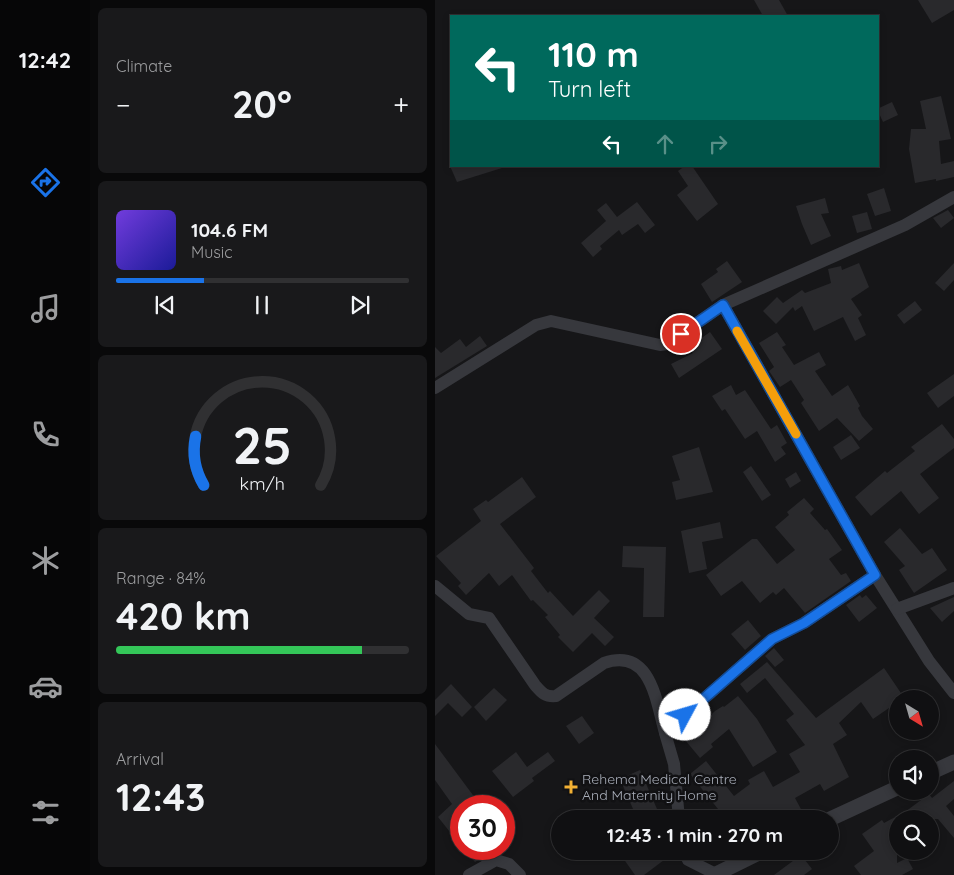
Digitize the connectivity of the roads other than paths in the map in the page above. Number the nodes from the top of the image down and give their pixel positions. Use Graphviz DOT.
graph roads {
  1 [pos="952,201"];
  2 [pos="723,305"];
  3 [pos="435,388"];
  4 [pos="875,575"];
  5 [pos="435,586"];
  6 [pos="954,588"];
  7 [pos="897,609"];
  8 [pos="954,693"];
  9 [pos="665,733"];
  10 [pos="954,762"];
  11 [pos="939,769"];
  12 [pos="889,792"];
  13 [pos="678,810"];
  14 [pos="839,815"];
  15 [pos="688,860"];
  16 [pos="744,860"];
  17 [pos="715,874"];
  18 [pos="469,875"];
  19 [pos="520,875"];
  1 -- 2 [label="street"];
  2 -- 3 [label="street"];
  2 -- 4 [label="street"];
  4 -- 7 [label="street"];
  4 -- 9 [label="street"];
  5 -- 9 [label="street"];
  6 -- 7 [label="street"];
  7 -- 8 [label="street"];
  9 -- 13 [label="street"];
  10 -- 11 [label="street"];
  12 -- 14 [label="street"];
  15 -- 17 [label="street"];
  16 -- 17 [label="street"];
  18 -- 19 [label="street"];
}
